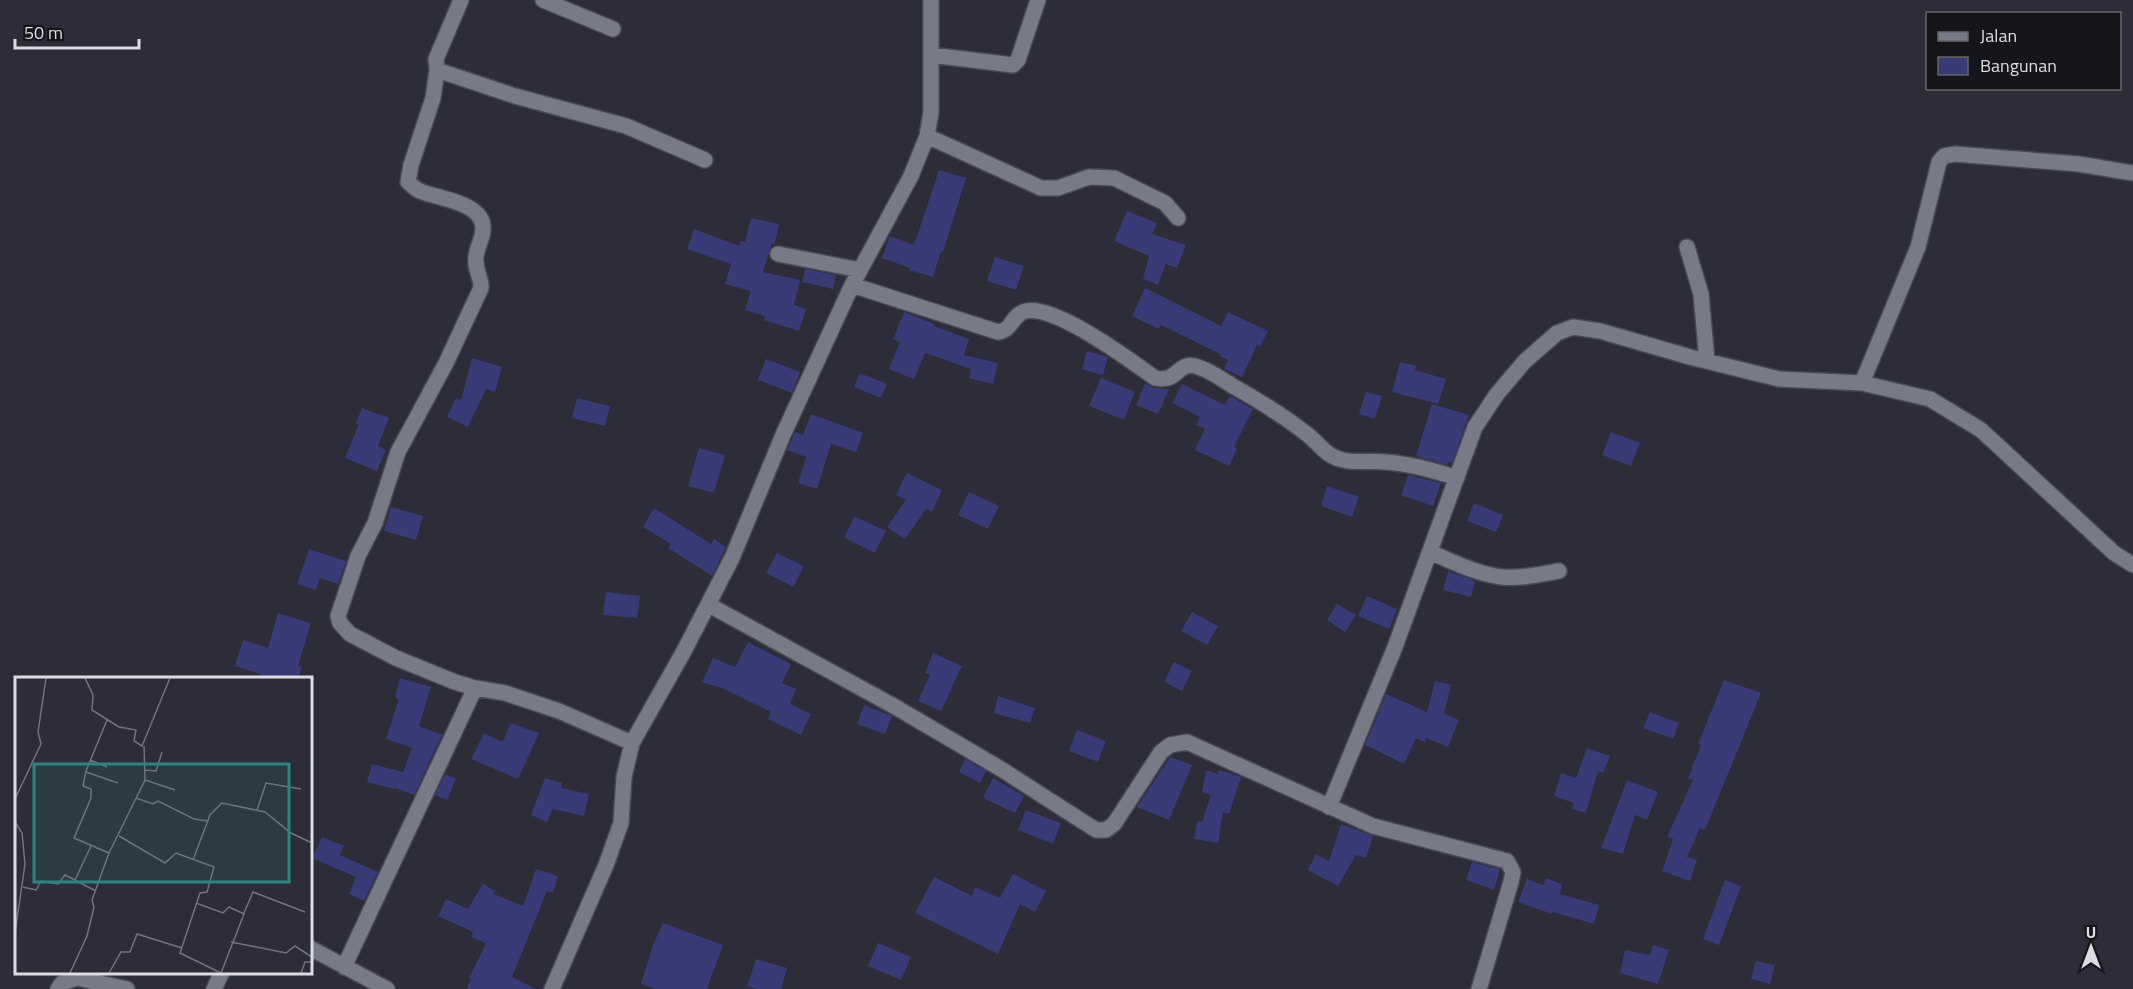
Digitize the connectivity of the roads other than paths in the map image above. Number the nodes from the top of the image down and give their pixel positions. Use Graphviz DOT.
graph roads {
  1 [pos="461,0"];
  2 [pos="543,0"];
  3 [pos="931,0"];
  4 [pos="1038,0"];
  5 [pos="613,29"];
  6 [pos="931,55"];
  7 [pos="437,70"];
  8 [pos="927,136"];
  9 [pos="705,160"];
  10 [pos="2133,173"];
  11 [pos="1178,218"];
  12 [pos="1687,247"];
  13 [pos="777,254"];
  14 [pos="860,270"];
  15 [pos="852,285"];
  16 [pos="1707,361"];
  17 [pos="1862,383"];
  18 [pos="1457,478"];
  19 [pos="1430,552"];
  20 [pos="2133,565"];
  21 [pos="1559,571"];
  22 [pos="709,605"];
  23 [pos="475,688"];
  24 [pos="632,743"];
  25 [pos="1329,807"];
  26 [pos="312,949"];
  27 [pos="344,967"];
  28 [pos="221,974"];
  29 [pos="58,989"];
  30 [pos="127,989"];
  31 [pos="214,989"];
  32 [pos="387,989"];
  33 [pos="552,989"];
  34 [pos="1479,989"];
  1 -- 7 [label="street"];
  2 -- 5 [label="street"];
  3 -- 6 [label="street"];
  4 -- 6 [label="street"];
  6 -- 8 [label="street"];
  7 -- 9 [label="street"];
  7 -- 23 [label="street"];
  8 -- 11 [label="street"];
  8 -- 14 [label="street"];
  10 -- 17 [label="street"];
  12 -- 16 [label="street"];
  13 -- 14 [label="street"];
  14 -- 15 [label="street"];
  15 -- 18 [label="street"];
  15 -- 22 [label="street"];
  16 -- 17 [label="street"];
  16 -- 18 [label="street"];
  17 -- 20 [label="street"];
  18 -- 19 [label="street"];
  19 -- 21 [label="street"];
  19 -- 25 [label="street"];
  22 -- 24 [label="street"];
  22 -- 25 [label="street"];
  23 -- 24 [label="street"];
  23 -- 27 [label="street"];
  24 -- 33 [label="street"];
  25 -- 34 [label="street"];
  26 -- 27 [label="street"];
  27 -- 32 [label="street"];
  28 -- 31 [label="street"];
  29 -- 30 [label="street"];
}
